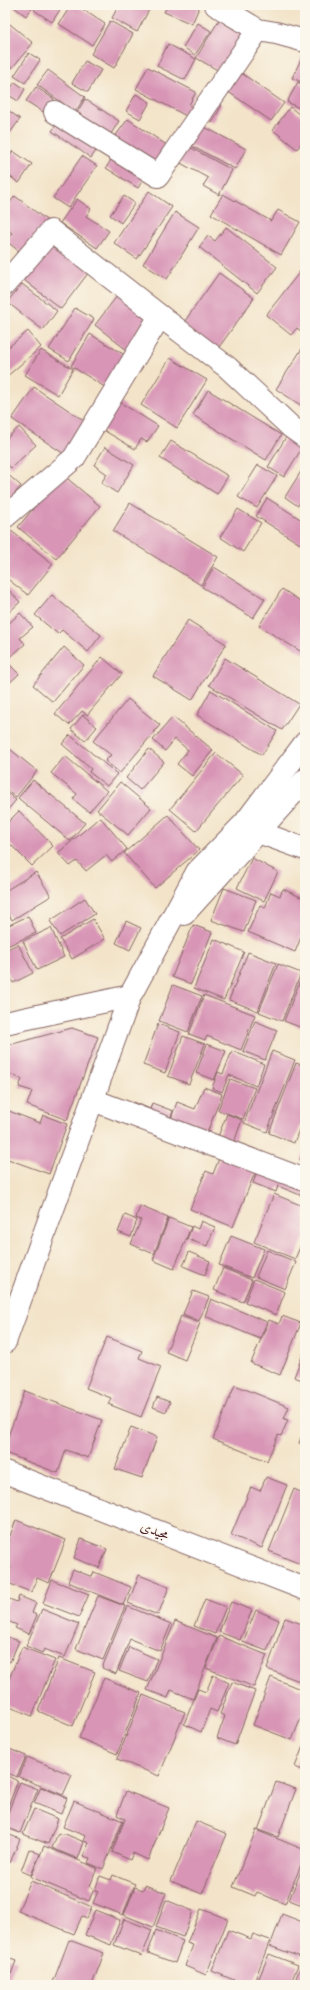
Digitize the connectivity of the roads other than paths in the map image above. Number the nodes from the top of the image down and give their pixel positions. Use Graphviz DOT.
graph roads {
  1 [pos="216,5"];
  2 [pos="258,30"];
  3 [pos="305,41"];
  4 [pos="55,112"];
  5 [pos="5,284"];
  6 [pos="160,316"];
  7 [pos="305,437"];
  8 [pos="5,517"];
  9 [pos="305,743"];
  10 [pos="305,780"];
  11 [pos="251,828"];
  12 [pos="204,841"];
  13 [pos="305,849"];
  14 [pos="197,872"];
  15 [pos="162,938"];
  16 [pos="130,996"];
  17 [pos="5,1023"];
  18 [pos="93,1100"];
  19 [pos="305,1180"];
  20 [pos="5,1342"];
  21 [pos="5,1472"];
  22 [pos="305,1589"];
  1 -- 2 [label="street"];
  2 -- 3 [label="street"];
  2 -- 4 [label="street"];
  5 -- 6 [label="street"];
  6 -- 7 [label="street"];
  6 -- 8 [label="street"];
  9 -- 11 [label="street"];
  10 -- 11 [label="street"];
  11 -- 13 [label="street"];
  11 -- 14 [label="street"];
  11 -- 15 [label="street"];
  12 -- 14 [label="street"];
  14 -- 15 [label="street"];
  15 -- 16 [label="street"];
  16 -- 17 [label="street"];
  16 -- 18 [label="street"];
  18 -- 19 [label="street"];
  18 -- 20 [label="street"];
  21 -- 22 [label="street, مجیدی"];
}
